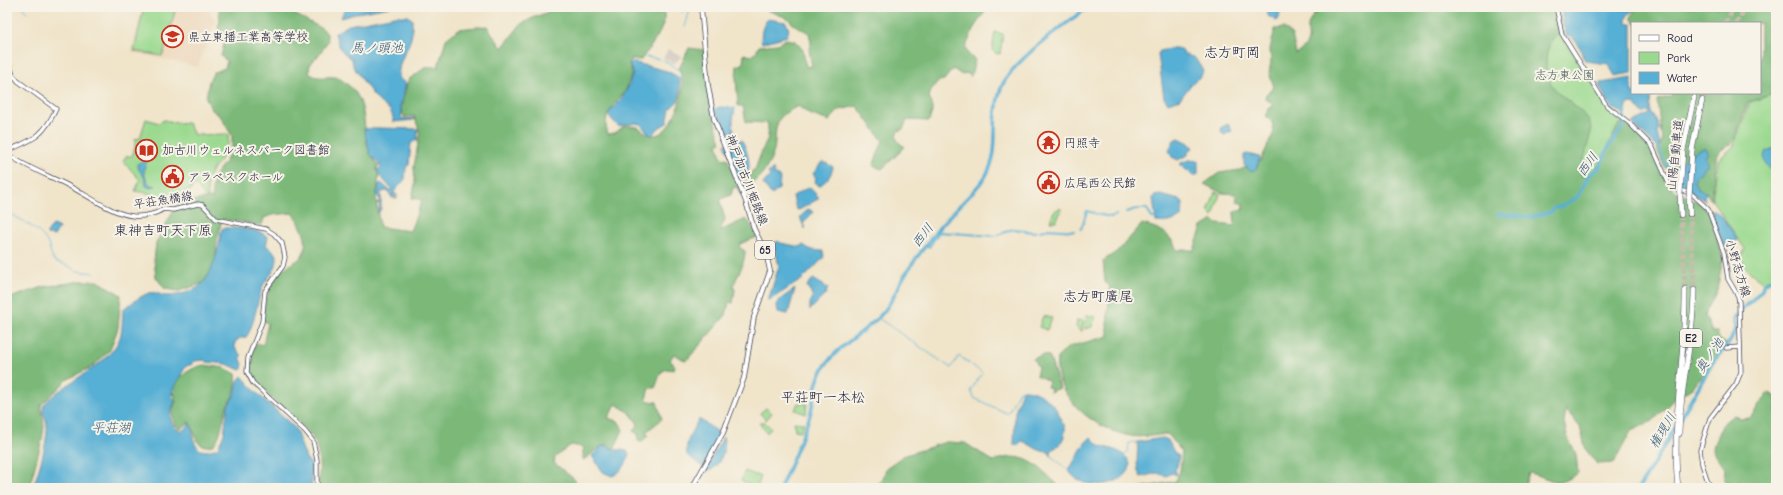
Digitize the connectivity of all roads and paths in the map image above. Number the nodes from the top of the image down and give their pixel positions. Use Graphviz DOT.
graph roads {
  1 [pos="701,7"];
  2 [pos="1556,7"];
  3 [pos="7,57"];
  4 [pos="1694,97"];
  5 [pos="1702,100"];
  6 [pos="7,153"];
  7 [pos="1690,214"];
  8 [pos="1681,215"];
  9 [pos="1685,289"];
  10 [pos="1694,290"];
  11 [pos="1740,347"];
  12 [pos="1726,348"];
  13 [pos="1682,384"];
  14 [pos="317,488"];
  15 [pos="692,488"];
  16 [pos="1678,488"];
  17 [pos="1682,488"];
  18 [pos="1710,488"];
  1 -- 15 [label="main road, 神戸加古川姫路線 / 65"];
  2 -- 11 [label="main road, 小野志方線"];
  3 -- 6 [label="main road, 平荘魚橋線"];
  4 -- 8 [label="highway, 山陽自動車道, bridge"];
  5 -- 7 [label="highway, 山陽自動車道, bridge"];
  6 -- 14 [label="main road, 平荘魚橋線"];
  9 -- 13 [label="highway, E2"];
  10 -- 13 [label="highway, E2"];
  11 -- 12 [label="main road"];
  11 -- 18 [label="main road, 小野志方線"];
  13 -- 16 [label="highway, E2"];
  13 -- 17 [label="highway, E2"];
}
